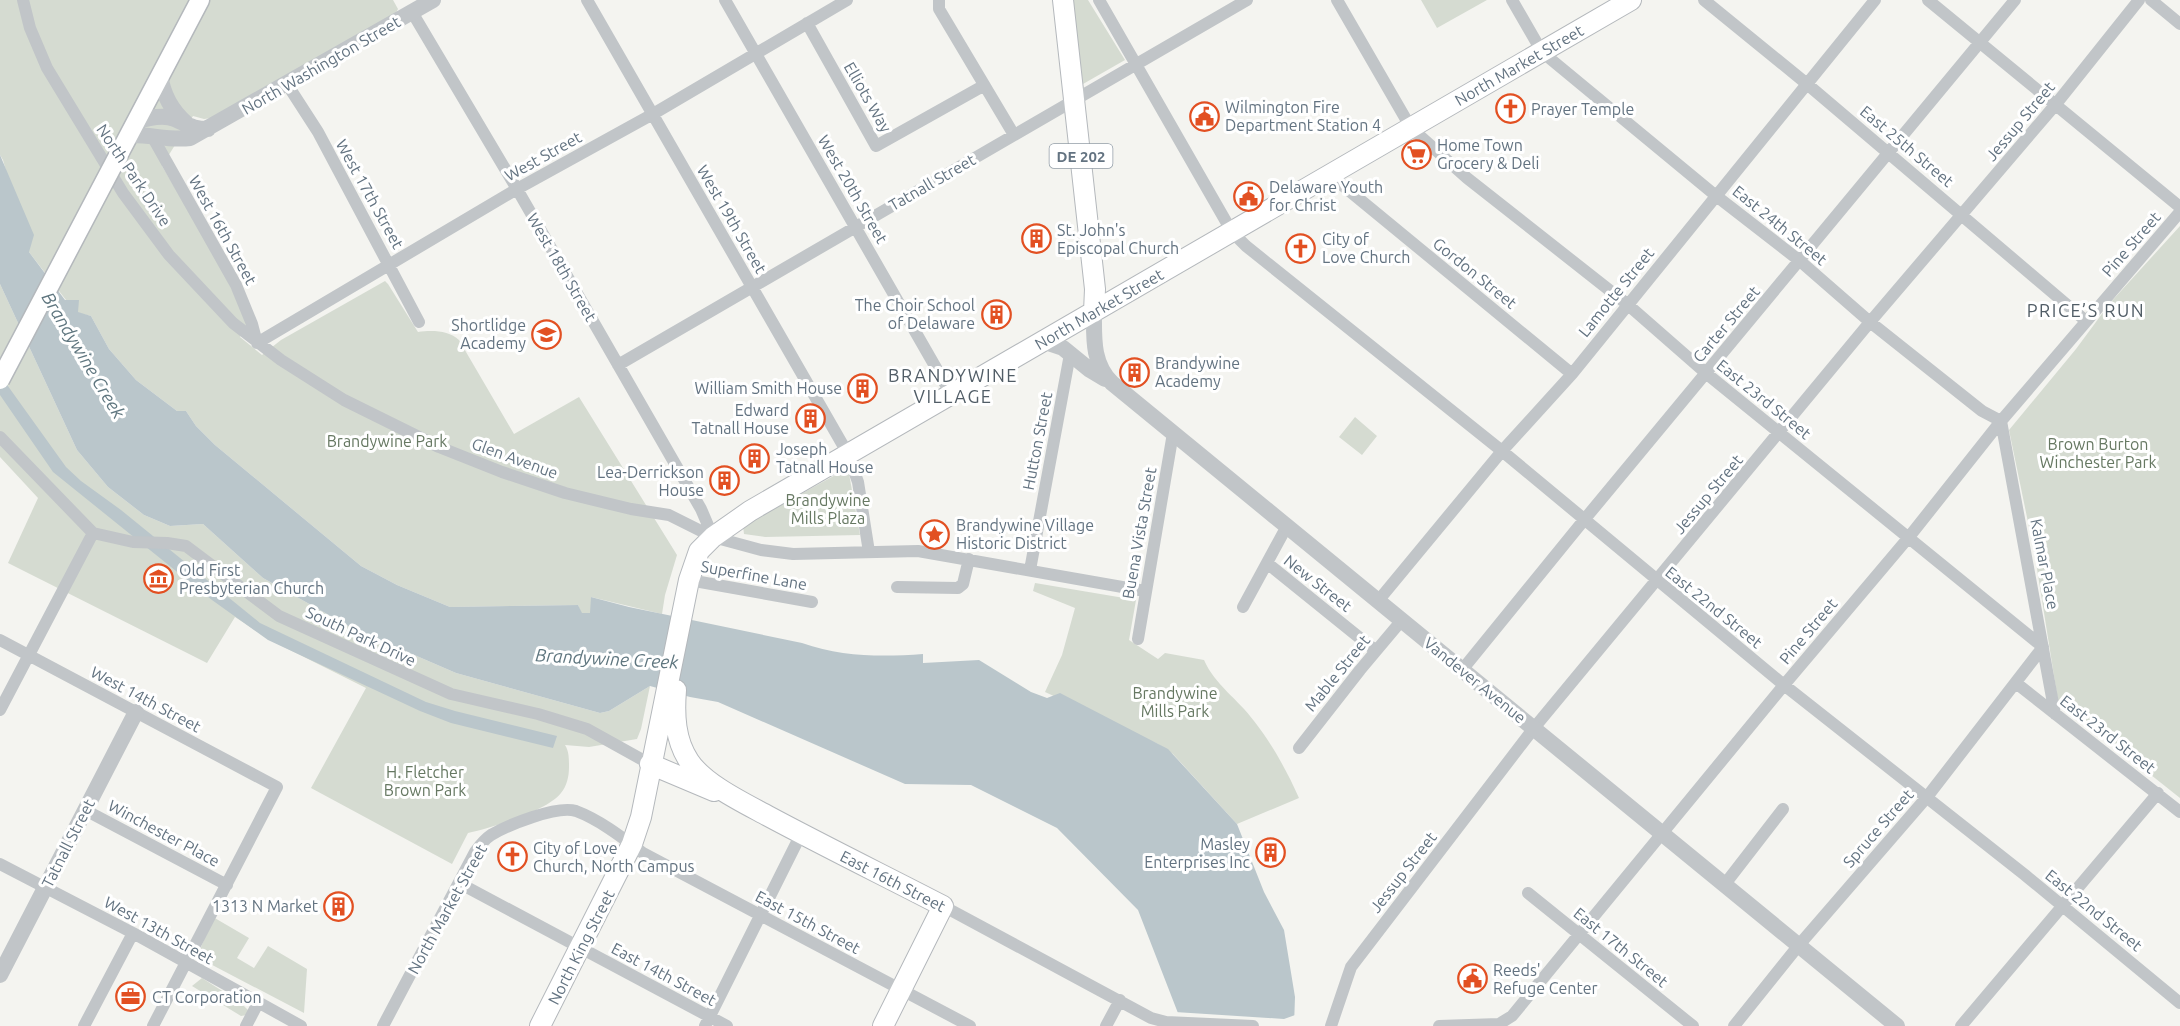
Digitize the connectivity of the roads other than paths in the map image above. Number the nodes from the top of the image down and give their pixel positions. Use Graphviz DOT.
graph roads {
  1 [pos="23,0"];
  2 [pos="200,0"];
  3 [pos="433,0"];
  4 [pos="587,0"];
  5 [pos="725,0"];
  6 [pos="847,0"];
  7 [pos="939,0"];
  8 [pos="1064,0"];
  9 [pos="1099,0"];
  10 [pos="1245,0"];
  11 [pos="1337,0"];
  12 [pos="1512,0"];
  13 [pos="1631,0"];
  14 [pos="1704,0"];
  15 [pos="1875,0"];
  16 [pos="1928,0"];
  17 [pos="2015,0"];
  18 [pos="2139,0"];
  19 [pos="2151,0"];
  20 [pos="408,6"];
  21 [pos="807,23"];
  22 [pos="2180,24"];
  23 [pos="1980,43"];
  24 [pos="1542,52"];
  25 [pos="755,54"];
  26 [pos="1136,64"];
  27 [pos="160,75"];
  28 [pos="287,84"];
  29 [pos="1808,84"];
  30 [pos="983,86"];
  31 [pos="1074,100"];
  32 [pos="2056,105"];
  33 [pos="653,114"];
  34 [pos="132,128"];
  35 [pos="1411,128"];
  36 [pos="201,129"];
  37 [pos="1014,135"];
  38 [pos="152,136"];
  39 [pos="1888,153"];
  40 [pos="1330,175"];
  41 [pos="517,189"];
  42 [pos="1715,195"];
  43 [pos="2180,207"];
  44 [pos="2180,212"];
  45 [pos="1964,215"];
  46 [pos="856,226"];
  47 [pos="1232,232"];
  48 [pos="1800,261"];
  49 [pos="390,265"];
  50 [pos="752,287"];
  51 [pos="1627,304"];
  52 [pos="1094,312"];
  53 [pos="2086,321"];
  54 [pos="419,322"];
  55 [pos="1870,322"];
  56 [pos="1042,341"];
  57 [pos="257,342"];
  58 [pos="1070,354"];
  59 [pos="618,365"];
  60 [pos="1572,374"];
  61 [pos="1707,374"];
  62 [pos="0,380"];
  63 [pos="1112,383"];
  64 [pos="951,394"];
  65 [pos="2001,421"];
  66 [pos="1781,432"];
  67 [pos="1173,433"];
  68 [pos="0,437"];
  69 [pos="1502,451"];
  70 [pos="848,454"];
  71 [pos="1584,520"];
  72 [pos="1287,526"];
  73 [pos="93,533"];
  74 [pos="713,537"];
  75 [pos="1909,537"];
  76 [pos="868,552"];
  77 [pos="969,559"];
  78 [pos="1267,563"];
  79 [pos="1030,570"];
  80 [pos="689,580"];
  81 [pos="1657,582"];
  82 [pos="897,587"];
  83 [pos="1145,591"];
  84 [pos="812,602"];
  85 [pos="1378,602"];
  86 [pos="1243,607"];
  87 [pos="1402,620"];
  88 [pos="1138,639"];
  89 [pos="0,640"];
  90 [pos="2043,647"];
  91 [pos="1376,651"];
  92 [pos="29,655"];
  93 [pos="1462,670"];
  94 [pos="2016,683"];
  95 [pos="1784,685"];
  96 [pos="669,707"];
  97 [pos="0,710"];
  98 [pos="135,712"];
  99 [pos="2055,714"];
  100 [pos="1534,728"];
  101 [pos="1299,748"];
  102 [pos="650,764"];
  103 [pos="2158,793"];
  104 [pos="1927,797"];
  105 [pos="745,803"];
  106 [pos="1783,809"];
  107 [pos="85,810"];
  108 [pos="2180,812"];
  109 [pos="801,834"];
  110 [pos="1662,834"];
  111 [pos="632,844"];
  112 [pos="0,864"];
  113 [pos="459,883"];
  114 [pos="1725,884"];
  115 [pos="227,885"];
  116 [pos="45,887"];
  117 [pos="1528,893"];
  118 [pos="2062,905"];
  119 [pos="943,906"];
  120 [pos="760,915"];
  121 [pos="133,933"];
  122 [pos="1580,934"];
  123 [pos="1799,945"];
  124 [pos="581,948"];
  125 [pos="186,963"];
  126 [pos="0,975"];
  127 [pos="901,991"];
  128 [pos="1120,1000"];
  129 [pos="258,1003"];
  130 [pos="2180,1003"];
  131 [pos="707,1021"];
  132 [pos="84,1026"];
  133 [pos="153,1026"];
  134 [pos="246,1026"];
  135 [pos="301,1026"];
  136 [pos="382,1026"];
  137 [pos="540,1026"];
  138 [pos="727,1026"];
  139 [pos="883,1026"];
  140 [pos="970,1026"];
  141 [pos="1106,1026"];
  142 [pos="1253,1026"];
  143 [pos="1331,1026"];
  144 [pos="1439,1026"];
  145 [pos="1693,1026"];
  146 [pos="1734,1026"];
  147 [pos="1897,1026"];
  148 [pos="1961,1026"];
  1 -- 57 [label="street, North Park Drive"];
  2 -- 27 [label="main road"];
  3 -- 20 [label="street, North Washington Street"];
  4 -- 33 [label="street, West 19th Street"];
  5 -- 25 [label="street, West 20th Street"];
  6 -- 21 [label="street, West Street"];
  7 -- 30 [label="street"];
  8 -- 31 [label="main road, DE 202"];
  9 -- 26 [label="street, East 22nd Street"];
  10 -- 26 [label="street, Tatnall Street"];
  11 -- 35 [label="street, East 23rd Street"];
  12 -- 24 [label="street"];
  13 -- 24 [label="main road, North Market Street"];
  14 -- 29 [label="street, East 25th Street"];
  15 -- 29 [label="street, Lamotte Street"];
  16 -- 23 [label="street"];
  17 -- 23 [label="street, Carter Street"];
  18 -- 32 [label="street, Jessup Street"];
  19 -- 22 [label="street"];
  20 -- 28 [label="street, North Washington Street"];
  20 -- 41 [label="street, West 18th Street"];
  21 -- 25 [label="street, West Street"];
  21 -- 30 [label="street, Elliots Way"];
  23 -- 32 [label="street"];
  23 -- 39 [label="street, Carter Street"];
  24 -- 35 [label="main road, North Market Street"];
  24 -- 42 [label="street, East 24th Street"];
  25 -- 33 [label="street, West Street"];
  25 -- 46 [label="street, West 20th Street"];
  26 -- 31 [label="street, Tatnall Street"];
  26 -- 47 [label="street, East 22nd Street"];
  27 -- 34 [label="main road"];
  27 -- 36 [label="street"];
  28 -- 36 [label="street, North Washington Street"];
  28 -- 49 [label="street, West 17th Street"];
  29 -- 39 [label="street, East 25th Street"];
  29 -- 42 [label="street, Lamotte Street"];
  30 -- 37 [label="street"];
  31 -- 37 [label="street, Tatnall Street"];
  31 -- 52 [label="main road, DE 202"];
  32 -- 43 [label="street"];
  32 -- 45 [label="street, Jessup Street"];
  33 -- 41 [label="street, West Street"];
  33 -- 50 [label="street, West 19th Street"];
  34 -- 36 [label="street"];
  34 -- 38 [label="street, North Washington Street"];
  34 -- 62 [label="main road, bridge"];
  35 -- 40 [label="main road, North Market Street"];
  35 -- 51 [label="street, East 23rd Street"];
  36 -- 38 [label="street, North Washington Street"];
  37 -- 46 [label="street, Tatnall Street"];
  38 -- 57 [label="street, West 16th Street"];
  39 -- 45 [label="street, East 25th Street"];
  39 -- 48 [label="street, Carter Street"];
  40 -- 47 [label="main road, North Market Street"];
  40 -- 60 [label="street, Gordon Street"];
  41 -- 49 [label="street, West Street"];
  41 -- 59 [label="street, West 18th Street"];
  42 -- 48 [label="street, East 24th Street"];
  42 -- 51 [label="street, Lamotte Street"];
  44 -- 53 [label="street, Pine Street"];
  45 -- 53 [label="street, East 25th Street"];
  45 -- 55 [label="street, Jessup Street"];
  46 -- 50 [label="street, Tatnall Street"];
  46 -- 64 [label="street, West 20th Street"];
  47 -- 52 [label="main road, North Market Street"];
  47 -- 69 [label="street, East 22nd Street"];
  48 -- 55 [label="street, East 24th Street"];
  48 -- 61 [label="street, Carter Street"];
  49 -- 54 [label="street, West 17th Street"];
  49 -- 57 [label="street, West Street"];
  50 -- 59 [label="street, Tatnall Street"];
  50 -- 70 [label="street, West 19th Street"];
  51 -- 60 [label="street, Lamotte Street"];
  51 -- 61 [label="street, East 23rd Street"];
  52 -- 56 [label="main road, North Market Street"];
  52 -- 63 [label="street, Vandever Avenue"];
  53 -- 65 [label="street, Pine Street"];
  55 -- 65 [label="street, East 24th Street"];
  55 -- 66 [label="street, Jessup Street"];
  56 -- 58 [label="street"];
  56 -- 64 [label="main road, North Market Street"];
  57 -- 74 [label="street, Glen Avenue"];
  58 -- 63 [label="street"];
  58 -- 79 [label="street, Hutton Street"];
  59 -- 74 [label="street, West 18th Street"];
  60 -- 69 [label="street, Lamotte Street"];
  61 -- 66 [label="street, East 23rd Street"];
  61 -- 71 [label="street, Carter Street"];
  63 -- 67 [label="street, Vandever Avenue"];
  64 -- 70 [label="main road, North Market Street"];
  65 -- 75 [label="street, Pine Street"];
  65 -- 90 [label="street, Kalmar Place"];
  66 -- 75 [label="street, East 23rd Street"];
  66 -- 81 [label="street, Jessup Street"];
  67 -- 72 [label="street, Vandever Avenue"];
  67 -- 83 [label="street, Buena Vista Street"];
  68 -- 73 [label="street"];
  69 -- 71 [label="street, East 22nd Street"];
  69 -- 85 [label="street, Lamotte Street"];
  70 -- 74 [label="main road, North Market Street"];
  70 -- 76 [label="street, West 19th Street"];
  71 -- 81 [label="street, East 22nd Street"];
  71 -- 93 [label="street, Carter Street"];
  72 -- 78 [label="street"];
  72 -- 85 [label="street, Vandever Avenue"];
  73 -- 92 [label="street"];
  73 -- 102 [label="street, South Park Drive"];
  74 -- 76 [label="street, Glen Avenue"];
  74 -- 80 [label="main road, North Market Street"];
  75 -- 90 [label="street, East 23rd Street"];
  75 -- 95 [label="street, Pine Street"];
  76 -- 77 [label="street, Glen Avenue"];
  77 -- 79 [label="street, Glen Avenue"];
  77 -- 82 [label="street"];
  78 -- 86 [label="street"];
  78 -- 91 [label="street, New Street"];
  79 -- 83 [label="street, Glen Avenue"];
  80 -- 84 [label="street, Superfine Lane"];
  80 -- 96 [label="main road, North Market Street"];
  81 -- 95 [label="street, East 22nd Street"];
  81 -- 100 [label="street, Jessup Street"];
  83 -- 88 [label="street, Buena Vista Street"];
  85 -- 87 [label="street, Vandever Avenue"];
  87 -- 91 [label="street, Mable Street"];
  87 -- 93 [label="street, Vandever Avenue"];
  89 -- 92 [label="street, West 14th Street"];
  90 -- 94 [label="street, Spruce Street"];
  90 -- 99 [label="street, Kalmar Place"];
  91 -- 101 [label="street, Mable Street"];
  92 -- 97 [label="street"];
  92 -- 98 [label="street, West 14th Street"];
  93 -- 100 [label="street, Vandever Avenue"];
  94 -- 99 [label="street, East 23rd Street"];
  94 -- 104 [label="street, Spruce Street"];
  95 -- 104 [label="street, East 22nd Street"];
  95 -- 110 [label="street, Pine Street"];
  96 -- 102 [label="main road, North Market Street"];
  96 -- 105 [label="main road, East 16th Street"];
  98 -- 107 [label="street, Tatnall Street"];
  98 -- 115 [label="street, West 14th Street"];
  99 -- 103 [label="street, East 23rd Street"];
  100 -- 110 [label="street, Vandever Avenue"];
  100 -- 143 [label="street, Jessup Street"];
  102 -- 105 [label="main road"];
  102 -- 111 [label="main road, North King Street"];
  103 -- 108 [label="street, East 23rd Street"];
  103 -- 118 [label="street"];
  104 -- 118 [label="street, East 22nd Street"];
  104 -- 123 [label="street, Spruce Street"];
  105 -- 109 [label="main road, East 16th Street"];
  106 -- 114 [label="street"];
  107 -- 115 [label="street, Winchester Place"];
  107 -- 116 [label="street, Tatnall Street"];
  109 -- 119 [label="main road, East 16th Street"];
  109 -- 120 [label="street"];
  110 -- 114 [label="street, Vandever Avenue"];
  110 -- 122 [label="street, Pine Street"];
  111 -- 113 [label="street, North Market Street"];
  111 -- 120 [label="street, East 15th Street"];
  111 -- 124 [label="main road, North King Street"];
  112 -- 116 [label="street, West 13th Street"];
  113 -- 124 [label="street, East 14th Street"];
  113 -- 136 [label="street, North Market Street"];
  114 -- 123 [label="street, Vandever Avenue"];
  115 -- 125 [label="street"];
  116 -- 121 [label="street, West 13th Street"];
  116 -- 126 [label="street, Tatnall Street"];
  117 -- 122 [label="street, East 17th Street"];
  118 -- 130 [label="street, East 22nd Street"];
  118 -- 148 [label="street"];
  119 -- 127 [label="main road"];
  119 -- 128 [label="street, East 16th Street"];
  120 -- 127 [label="street, East 15th Street"];
  120 -- 131 [label="street"];
  121 -- 125 [label="street, West 13th Street"];
  121 -- 132 [label="street"];
  122 -- 144 [label="street, Pine Street"];
  122 -- 145 [label="street, East 17th Street"];
  123 -- 146 [label="street, Spruce Street"];
  123 -- 147 [label="street, Vandever Avenue"];
  124 -- 131 [label="street, East 14th Street"];
  124 -- 137 [label="main road, North King Street"];
  125 -- 129 [label="street, West 13th Street"];
  125 -- 133 [label="street"];
  127 -- 139 [label="main road"];
  127 -- 140 [label="street, East 15th Street"];
  128 -- 141 [label="street"];
  128 -- 142 [label="street, East 16th Street"];
  129 -- 134 [label="street"];
  129 -- 135 [label="street, West 13th Street"];
  131 -- 138 [label="street, East 14th Street"];
}
